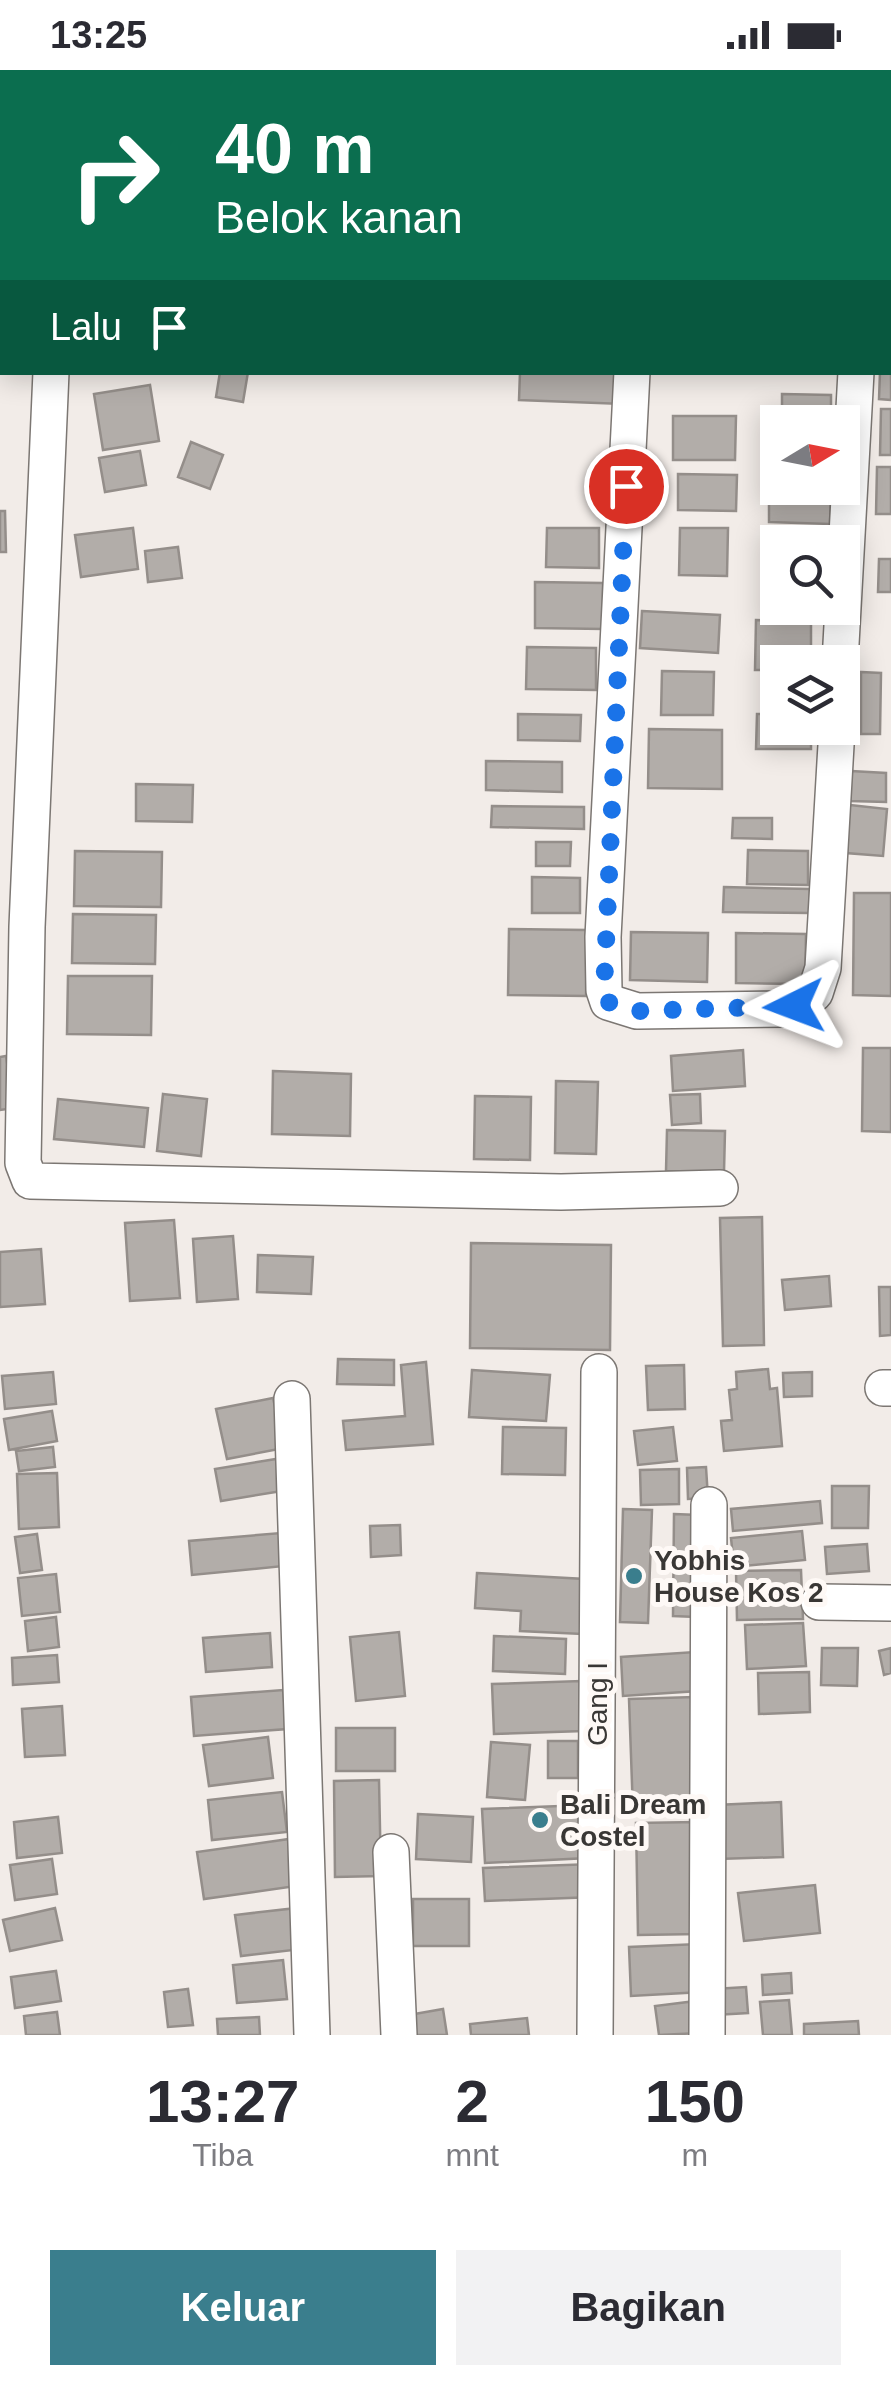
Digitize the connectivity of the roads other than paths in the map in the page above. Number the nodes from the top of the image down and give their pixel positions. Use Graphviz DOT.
graph roads {
  1 [pos="51,375"];
  2 [pos="632,375"];
  3 [pos="856,375"];
  4 [pos="841,645"];
  5 [pos="836,745"];
  6 [pos="13,926"];
  7 [pos="720,1188"];
  8 [pos="600,1372"];
  9 [pos="292,1398"];
  10 [pos="709,1505"];
  11 [pos="819,1602"];
  12 [pos="891,1603"];
  13 [pos="392,1852"];
  14 [pos="312,2035"];
  15 [pos="398,2035"];
  16 [pos="596,2035"];
  17 [pos="707,2035"];
  1 -- 6 [label="street"];
  2 -- 5 [label="street"];
  3 -- 4 [label="street"];
  6 -- 7 [label="street"];
  8 -- 16 [label="street, Gang I"];
  9 -- 14 [label="street"];
  10 -- 17 [label="street"];
  11 -- 12 [label="street"];
  13 -- 15 [label="street"];
}
